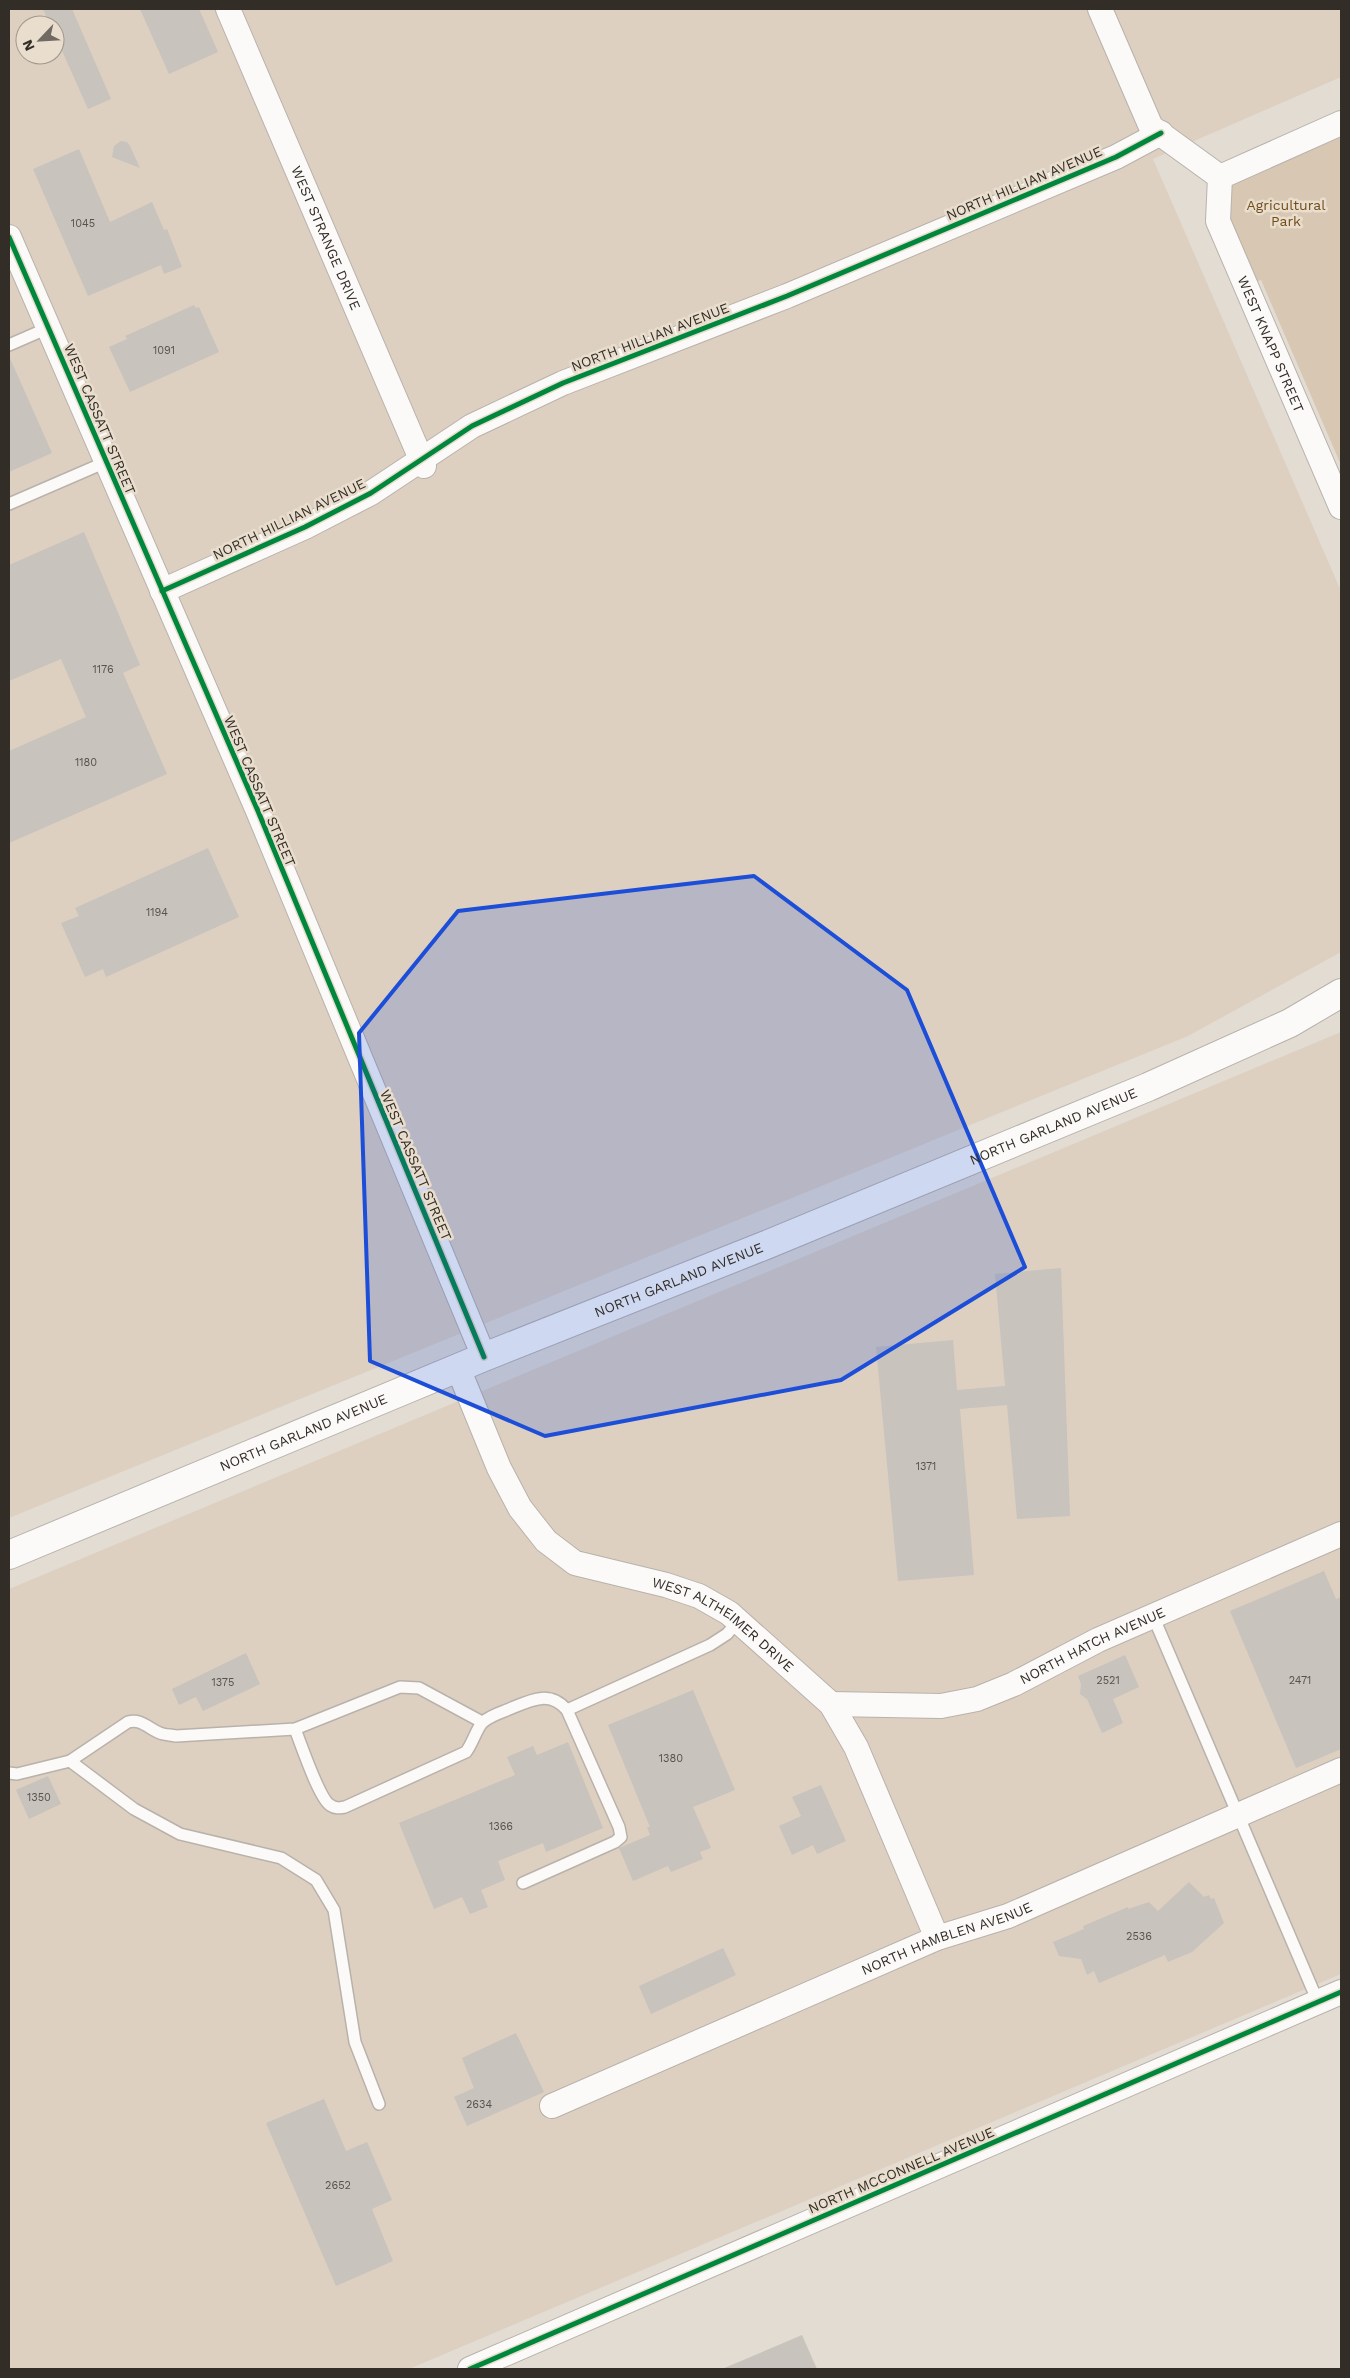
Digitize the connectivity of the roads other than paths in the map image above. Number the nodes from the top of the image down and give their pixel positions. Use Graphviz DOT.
graph roads {
  1 [pos="228,9"];
  2 [pos="1100,9"];
  3 [pos="1341,123"];
  4 [pos="1161,133"];
  5 [pos="1220,177"];
  6 [pos="9,237"];
  7 [pos="48,328"];
  8 [pos="9,345"];
  9 [pos="106,462"];
  10 [pos="423,463"];
  11 [pos="9,504"];
  12 [pos="1341,507"];
  13 [pos="162,591"];
  14 [pos="1341,993"];
  15 [pos="484,1357"];
  16 [pos="458,1368"];
  17 [pos="1341,1534"];
  18 [pos="9,1555"];
  19 [pos="1153,1616"];
  20 [pos="739,1620"];
  21 [pos="831,1704"];
  22 [pos="567,1710"];
  23 [pos="482,1722"];
  24 [pos="295,1729"];
  25 [pos="70,1761"];
  26 [pos="1341,1770"];
  27 [pos="9,1773"];
  28 [pos="1238,1815"];
  29 [pos="523,1883"];
  30 [pos="937,1938"];
  31 [pos="1341,1992"];
  32 [pos="1318,2002"];
  33 [pos="379,2104"];
  34 [pos="552,2106"];
  35 [pos="470,2369"];
  1 -- 10 [label="street, WEST STRANGE DRIVE"];
  2 -- 4 [label="street"];
  3 -- 5 [label="street"];
  4 -- 5 [label="street"];
  4 -- 10 [label="street, NORTH HILLIAN AVENUE"];
  5 -- 12 [label="street, WEST KNAPP STREET"];
  6 -- 7 [label="street, WEST CASSATT STREET"];
  7 -- 8 [label="lane"];
  7 -- 9 [label="street, WEST CASSATT STREET"];
  9 -- 11 [label="lane"];
  9 -- 13 [label="street, WEST CASSATT STREET"];
  10 -- 13 [label="street, NORTH HILLIAN AVENUE"];
  13 -- 15 [label="street, WEST CASSATT STREET"];
  14 -- 15 [label="main road, NORTH GARLAND AVENUE"];
  15 -- 16 [label="main road, NORTH GARLAND AVENUE"];
  16 -- 18 [label="main road, NORTH GARLAND AVENUE"];
  16 -- 20 [label="street, WEST ALTHEIMER DRIVE"];
  17 -- 19 [label="street, NORTH HATCH AVENUE"];
  19 -- 21 [label="street, NORTH HATCH AVENUE"];
  19 -- 28 [label="lane"];
  20 -- 21 [label="street, WEST ALTHEIMER DRIVE"];
  20 -- 22 [label="lane"];
  21 -- 30 [label="street, WEST ALTHEIMER DRIVE"];
  22 -- 23 [label="lane"];
  22 -- 29 [label="lane"];
  23 -- 24 [label="lane"];
  23 -- 24 [label="lane"];
  24 -- 25 [label="lane"];
  25 -- 27 [label="lane"];
  25 -- 33 [label="lane"];
  26 -- 28 [label="street, NORTH HAMBLEN AVENUE"];
  28 -- 30 [label="street, NORTH HAMBLEN AVENUE"];
  28 -- 32 [label="lane"];
  30 -- 34 [label="street, NORTH HAMBLEN AVENUE"];
  31 -- 32 [label="street, NORTH MCCONNELL AVENUE"];
  32 -- 35 [label="street, NORTH MCCONNELL AVENUE"];
}
